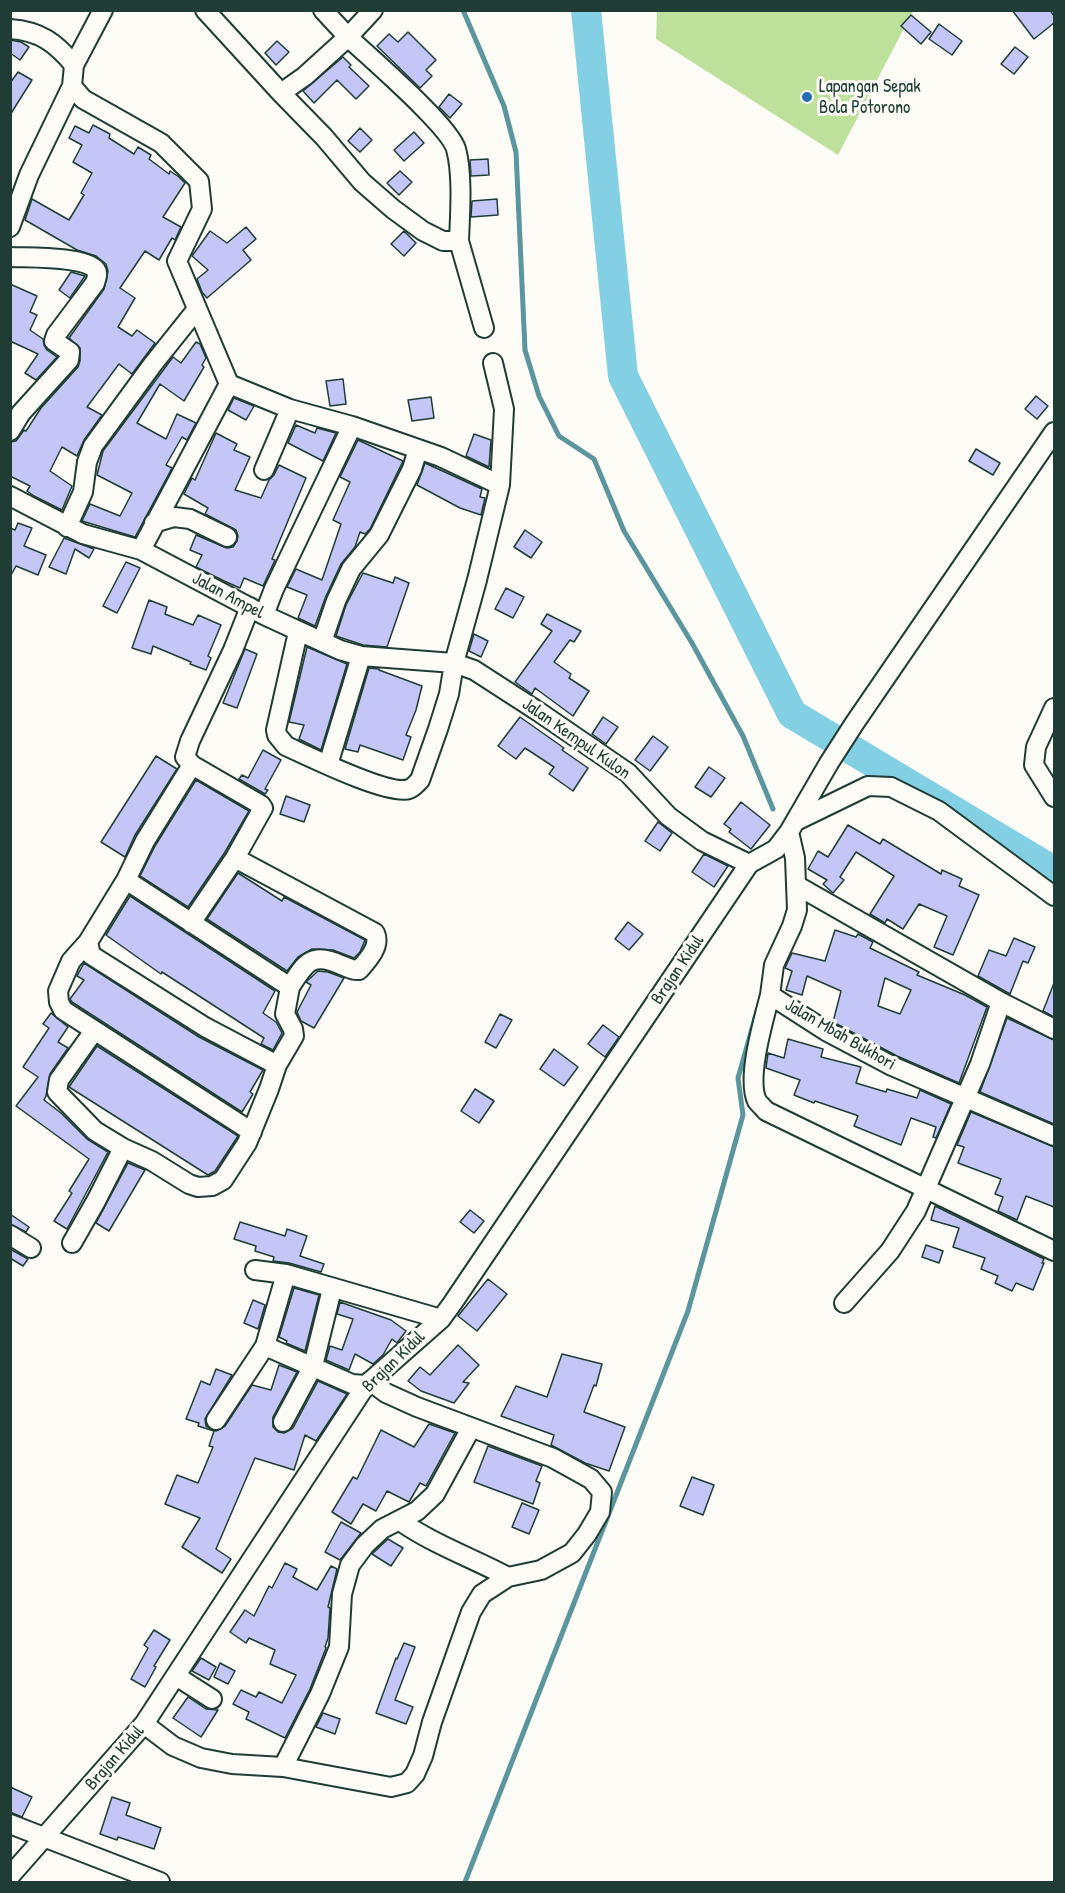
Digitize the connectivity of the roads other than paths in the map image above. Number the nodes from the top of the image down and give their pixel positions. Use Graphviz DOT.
graph roads {
  1 [pos="103,10"];
  2 [pos="205,10"];
  3 [pos="323,10"];
  4 [pos="373,10"];
  5 [pos="10,29"];
  6 [pos="348,37"];
  7 [pos="74,65"];
  8 [pos="72,86"];
  9 [pos="281,93"];
  10 [pos="10,227"];
  11 [pos="459,241"];
  12 [pos="10,257"];
  13 [pos="197,309"];
  14 [pos="484,328"];
  15 [pos="493,363"];
  16 [pos="229,384"];
  17 [pos="290,409"];
  18 [pos="351,426"];
  19 [pos="10,431"];
  20 [pos="1051,444"];
  21 [pos="418,449"];
  22 [pos="264,470"];
  23 [pos="500,485"];
  24 [pos="10,496"];
  25 [pos="154,523"];
  26 [pos="67,527"];
  27 [pos="227,537"];
  28 [pos="141,550"];
  29 [pos="257,611"];
  30 [pos="298,632"];
  31 [pos="322,642"];
  32 [pos="362,656"];
  33 [pos="454,663"];
  34 [pos="1054,708"];
  35 [pos="192,765"];
  36 [pos="328,765"];
  37 [pos="1054,797"];
  38 [pos="793,827"];
  39 [pos="235,858"];
  40 [pos="749,864"];
  41 [pos="126,880"];
  42 [pos="796,885"];
  43 [pos="1054,896"];
  44 [pos="191,923"];
  45 [pos="88,942"];
  46 [pos="290,987"];
  47 [pos="770,994"];
  48 [pos="1001,1002"];
  49 [pos="1054,1029"];
  50 [pos="94,1031"];
  51 [pos="277,1065"];
  52 [pos="965,1099"];
  53 [pos="252,1132"];
  54 [pos="1054,1137"];
  55 [pos="123,1148"];
  56 [pos="926,1188"];
  57 [pos="10,1235"];
  58 [pos="72,1242"];
  59 [pos="31,1248"];
  60 [pos="1054,1251"];
  61 [pos="255,1270"];
  62 [pos="286,1274"];
  63 [pos="332,1288"];
  64 [pos="844,1303"];
  65 [pos="441,1319"];
  66 [pos="265,1346"];
  67 [pos="313,1366"];
  68 [pos="368,1383"];
  69 [pos="216,1420"];
  70 [pos="283,1422"];
  71 [pos="471,1428"];
  72 [pos="400,1521"];
  73 [pos="508,1577"];
  74 [pos="176,1676"];
  75 [pos="212,1699"];
  76 [pos="144,1724"];
  77 [pos="283,1767"];
  78 [pos="10,1824"];
  79 [pos="45,1838"];
  80 [pos="10,1876"];
  81 [pos="160,1882"];
  1 -- 7 [label="street"];
  2 -- 9 [label="street"];
  3 -- 6 [label="street"];
  4 -- 6 [label="street"];
  5 -- 7 [label="street"];
  6 -- 9 [label="street"];
  6 -- 11 [label="street"];
  7 -- 8 [label="street"];
  8 -- 10 [label="street"];
  8 -- 13 [label="street"];
  9 -- 11 [label="street"];
  11 -- 14 [label="street"];
  12 -- 19 [label="street"];
  13 -- 16 [label="street"];
  13 -- 26 [label="street"];
  15 -- 23 [label="street"];
  16 -- 17 [label="street"];
  16 -- 25 [label="street"];
  17 -- 18 [label="street"];
  17 -- 22 [label="street"];
  18 -- 21 [label="street"];
  18 -- 29 [label="street"];
  20 -- 38 [label="street"];
  21 -- 23 [label="street"];
  21 -- 31 [label="street"];
  23 -- 33 [label="street"];
  24 -- 26 [label="street, Jalan Ampel"];
  25 -- 27 [label="street"];
  25 -- 28 [label="street"];
  26 -- 28 [label="street, Jalan Ampel"];
  28 -- 29 [label="street, Jalan Ampel"];
  29 -- 30 [label="street, Jalan Ampel"];
  29 -- 35 [label="street"];
  30 -- 31 [label="street, Jalan Ampel"];
  30 -- 36 [label="street"];
  31 -- 32 [label="street, Jalan Ampel"];
  32 -- 33 [label="street, Jalan Ampel"];
  32 -- 36 [label="street"];
  33 -- 36 [label="street"];
  33 -- 40 [label="street, Jalan Kempul Kulon"];
  34 -- 37 [label="street"];
  35 -- 39 [label="street"];
  35 -- 41 [label="street"];
  38 -- 40 [label="street, Brajan Kidul"];
  38 -- 42 [label="street, Jalan Mbah Bukhori"];
  38 -- 43 [label="street"];
  39 -- 44 [label="street"];
  39 -- 46 [label="street"];
  40 -- 65 [label="street, Brajan Kidul"];
  41 -- 44 [label="street"];
  41 -- 45 [label="street"];
  42 -- 47 [label="street, Jalan Mbah Bukhori"];
  42 -- 48 [label="street"];
  44 -- 46 [label="street"];
  45 -- 50 [label="street"];
  45 -- 51 [label="street"];
  46 -- 51 [label="street"];
  47 -- 52 [label="street, Jalan Mbah Bukhori"];
  47 -- 56 [label="street"];
  48 -- 49 [label="street"];
  48 -- 52 [label="street"];
  50 -- 53 [label="street"];
  50 -- 55 [label="street"];
  51 -- 53 [label="street"];
  52 -- 54 [label="street, Jalan Mbah Bukhori"];
  52 -- 56 [label="street"];
  53 -- 55 [label="street"];
  55 -- 58 [label="street"];
  56 -- 60 [label="street"];
  56 -- 64 [label="street"];
  57 -- 59 [label="street"];
  61 -- 62 [label="street"];
  62 -- 63 [label="street"];
  62 -- 66 [label="street"];
  63 -- 65 [label="street"];
  63 -- 67 [label="street"];
  65 -- 68 [label="street, Brajan Kidul"];
  66 -- 67 [label="street"];
  66 -- 69 [label="street"];
  67 -- 68 [label="street"];
  67 -- 70 [label="street"];
  68 -- 71 [label="street"];
  68 -- 74 [label="street, Brajan Kidul"];
  71 -- 72 [label="street"];
  71 -- 73 [label="street"];
  72 -- 73 [label="street"];
  72 -- 77 [label="street"];
  73 -- 77 [label="street"];
  74 -- 75 [label="street"];
  74 -- 76 [label="street, Brajan Kidul"];
  76 -- 77 [label="street"];
  76 -- 79 [label="street, Brajan Kidul"];
  78 -- 79 [label="street"];
  79 -- 80 [label="street, Brajan Kidul"];
  79 -- 81 [label="street"];
}
